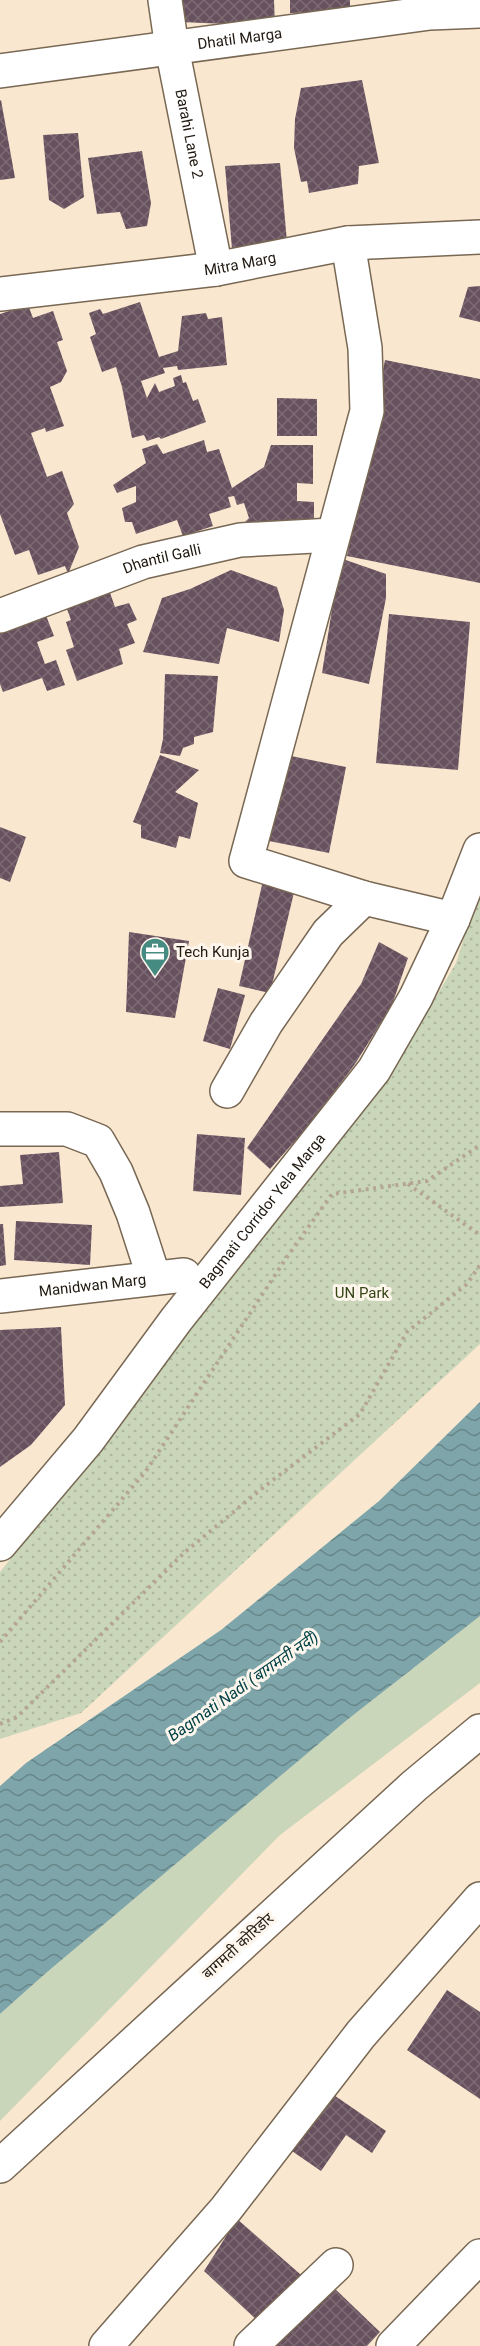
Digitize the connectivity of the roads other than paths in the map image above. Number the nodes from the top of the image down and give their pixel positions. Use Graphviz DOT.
graph roads {
  1 [pos="165,0"];
  2 [pos="430,7"];
  3 [pos="480,11"];
  4 [pos="172,48"];
  5 [pos="0,71"];
  6 [pos="480,237"];
  7 [pos="348,243"];
  8 [pos="216,269"];
  9 [pos="0,294"];
  10 [pos="333,535"];
  11 [pos="0,616"];
  12 [pos="480,850"];
  13 [pos="364,898"];
  14 [pos="453,919"];
  15 [pos="227,1090"];
  16 [pos="0,1129"];
  17 [pos="0,1296"];
  18 [pos="0,1544"];
  19 [pos="480,1731"];
  20 [pos="480,1899"];
  21 [pos="0,2166"];
  22 [pos="480,2256"];
  23 [pos="336,2265"];
  24 [pos="106,2346"];
  25 [pos="251,2346"];
  26 [pos="393,2346"];
  1 -- 4 [label="street, Barahi Lane 2"];
  2 -- 3 [label="street, Dhatil Marga"];
  2 -- 4 [label="street, Dhatil Marga"];
  4 -- 5 [label="street, Dhatil Marga"];
  4 -- 8 [label="street, Barahi Lane 2"];
  6 -- 7 [label="street, Mitra Marg"];
  7 -- 8 [label="street, Mitra Marg"];
  7 -- 10 [label="street"];
  8 -- 9 [label="street, Mitra Marg"];
  10 -- 11 [label="street, Dhantil Galli"];
  10 -- 13 [label="street"];
  12 -- 14 [label="street, Bagmati Corridor Yela Marga"];
  13 -- 14 [label="street"];
  13 -- 15 [label="street"];
  14 -- 18 [label="street, Bagmati Corridor Yela Marga"];
  16 -- 17 [label="street, Manidwan Marg"];
  19 -- 21 [label="street, बागमती कोरिडोर"];
  20 -- 24 [label="street"];
  22 -- 26 [label="street"];
  23 -- 25 [label="street"];
}
